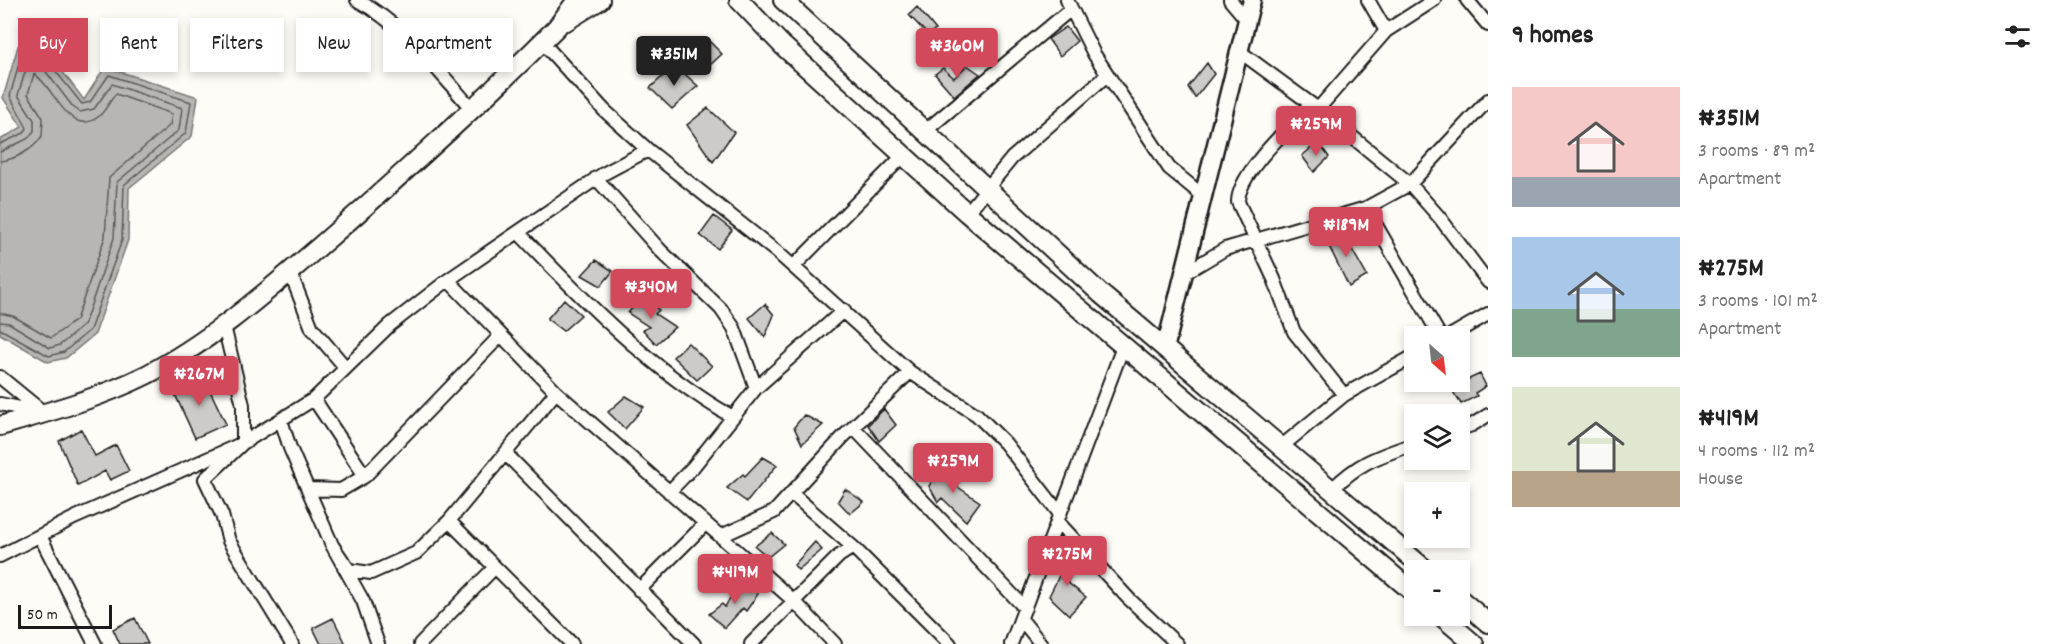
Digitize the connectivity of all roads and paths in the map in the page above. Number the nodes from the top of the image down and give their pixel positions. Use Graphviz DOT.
graph roads {
  1 [pos="357,0"];
  2 [pos="577,0"];
  3 [pos="600,0"];
  4 [pos="739,0"];
  5 [pos="783,0"];
  6 [pos="1230,0"];
  7 [pos="1252,0"];
  8 [pos="1368,0"];
  9 [pos="1434,0"];
  10 [pos="1467,0"];
  11 [pos="1069,5"];
  12 [pos="1247,20"];
  13 [pos="1488,25"];
  14 [pos="557,27"];
  15 [pos="1386,31"];
  16 [pos="542,42"];
  17 [pos="1239,51"];
  18 [pos="1107,75"];
  19 [pos="1488,100"];
  20 [pos="1314,107"];
  21 [pos="472,109"];
  22 [pos="924,132"];
  23 [pos="648,150"];
  24 [pos="903,156"];
  25 [pos="597,178"];
  26 [pos="1410,184"];
  27 [pos="987,189"];
  28 [pos="1202,195"];
  29 [pos="1366,208"];
  30 [pos="967,213"];
  31 [pos="518,232"];
  32 [pos="1256,239"];
  33 [pos="794,266"];
  34 [pos="290,272"];
  35 [pos="1183,274"];
  36 [pos="448,280"];
  37 [pos="1488,282"];
  38 [pos="844,310"];
  39 [pos="1488,314"];
  40 [pos="224,326"];
  41 [pos="1434,326"];
  42 [pos="1467,326"];
  43 [pos="501,334"];
  44 [pos="1124,344"];
  45 [pos="1165,348"];
  46 [pos="1404,362"];
  47 [pos="346,368"];
  48 [pos="910,372"];
  49 [pos="0,377"];
  50 [pos="756,387"];
  51 [pos="556,392"];
  52 [pos="1344,395"];
  53 [pos="314,399"];
  54 [pos="0,404"];
  55 [pos="44,413"];
  56 [pos="1488,415"];
  57 [pos="731,416"];
  58 [pos="281,420"];
  59 [pos="0,426"];
  60 [pos="1470,426"];
  61 [pos="853,427"];
  62 [pos="243,442"];
  63 [pos="1282,446"];
  64 [pos="1404,447"];
  65 [pos="506,454"];
  66 [pos="365,476"];
  67 [pos="309,489"];
  68 [pos="1332,489"];
  69 [pos="669,492"];
  70 [pos="791,493"];
  71 [pos="1058,518"];
  72 [pos="449,521"];
  73 [pos="705,524"];
  74 [pos="40,536"];
  75 [pos="721,536"];
  76 [pos="332,545"];
  77 [pos="853,547"];
  78 [pos="0,556"];
  79 [pos="1414,560"];
  80 [pos="495,567"];
  81 [pos="1404,584"];
  82 [pos="639,590"];
  83 [pos="794,601"];
  84 [pos="1470,608"];
  85 [pos="1023,613"];
  86 [pos="1488,623"];
  87 [pos="1453,626"];
  88 [pos="95,644"];
  89 [pos="292,644"];
  90 [pos="378,644"];
  91 [pos="420,644"];
  92 [pos="573,644"];
  93 [pos="694,644"];
  94 [pos="751,644"];
  95 [pos="835,644"];
  96 [pos="950,644"];
  97 [pos="1011,644"];
  98 [pos="1041,644"];
  99 [pos="1177,644"];
  100 [pos="1474,644"];
  1 -- 21 [label="street"];
  2 -- 14 [label="main road"];
  3 -- 14 [label="main road"];
  4 -- 24 [label="main road"];
  5 -- 22 [label="main road"];
  6 -- 12 [label="street"];
  7 -- 12 [label="street"];
  8 -- 15 [label="street"];
  9 -- 15 [label="street"];
  10 -- 13 [label="street"];
  11 -- 18 [label="street"];
  11 -- 22 [label="street"];
  12 -- 17 [label="street"];
  14 -- 16 [label="main road"];
  15 -- 20 [label="street"];
  16 -- 21 [label="main road"];
  16 -- 23 [label="street"];
  17 -- 20 [label="street"];
  17 -- 28 [label="street"];
  18 -- 27 [label="street"];
  18 -- 28 [label="street"];
  19 -- 26 [label="street"];
  20 -- 26 [label="street"];
  20 -- 32 [label="street"];
  21 -- 34 [label="main road"];
  22 -- 27 [label="main road"];
  23 -- 25 [label="street"];
  23 -- 33 [label="street"];
  24 -- 30 [label="main road"];
  24 -- 33 [label="street"];
  25 -- 31 [label="street"];
  25 -- 50 [label="street"];
  26 -- 29 [label="street"];
  26 -- 37 [label="street"];
  27 -- 30 [label="street"];
  27 -- 45 [label="main road"];
  28 -- 35 [label="street"];
  29 -- 32 [label="street"];
  29 -- 41 [label="street"];
  30 -- 44 [label="main road"];
  31 -- 36 [label="street"];
  31 -- 57 [label="street"];
  32 -- 35 [label="street"];
  32 -- 52 [label="street"];
  33 -- 38 [label="street"];
  34 -- 40 [label="main road"];
  34 -- 47 [label="street"];
  35 -- 45 [label="street"];
  36 -- 43 [label="street"];
  36 -- 47 [label="street"];
  38 -- 48 [label="street"];
  38 -- 50 [label="street"];
  39 -- 42 [label="street"];
  40 -- 55 [label="main road"];
  40 -- 62 [label="street"];
  43 -- 51 [label="street"];
  43 -- 66 [label="street"];
  44 -- 71 [label="street"];
  44 -- 81 [label="main road"];
  45 -- 63 [label="main road"];
  46 -- 52 [label="street"];
  47 -- 53 [label="street"];
  48 -- 61 [label="street"];
  48 -- 71 [label="street"];
  49 -- 55 [label="street"];
  50 -- 57 [label="street"];
  51 -- 65 [label="street"];
  51 -- 69 [label="street"];
  52 -- 63 [label="street"];
  53 -- 58 [label="street"];
  53 -- 66 [label="street"];
  54 -- 55 [label="street"];
  55 -- 59 [label="main road"];
  56 -- 60 [label="street"];
  57 -- 69 [label="street"];
  58 -- 62 [label="street"];
  58 -- 67 [label="street"];
  61 -- 70 [label="street"];
  61 -- 85 [label="street"];
  62 -- 74 [label="street"];
  62 -- 89 [label="street"];
  63 -- 68 [label="main road"];
  64 -- 68 [label="street"];
  65 -- 72 [label="street"];
  65 -- 82 [label="street"];
  66 -- 67 [label="street"];
  67 -- 76 [label="street"];
  68 -- 79 [label="main road"];
  69 -- 73 [label="street"];
  70 -- 75 [label="street"];
  70 -- 77 [label="street"];
  71 -- 85 [label="street"];
  71 -- 99 [label="street"];
  72 -- 76 [label="street"];
  72 -- 80 [label="street"];
  73 -- 75 [label="street"];
  73 -- 82 [label="street"];
  74 -- 78 [label="street"];
  74 -- 88 [label="street"];
  75 -- 83 [label="street"];
  76 -- 90 [label="street"];
  77 -- 83 [label="street"];
  77 -- 96 [label="street"];
  80 -- 91 [label="street"];
  80 -- 92 [label="street"];
  82 -- 93 [label="street"];
  83 -- 94 [label="street"];
  83 -- 95 [label="street"];
  84 -- 86 [label="main road"];
  85 -- 97 [label="street"];
  85 -- 98 [label="street"];
  87 -- 100 [label="main road"];
}
